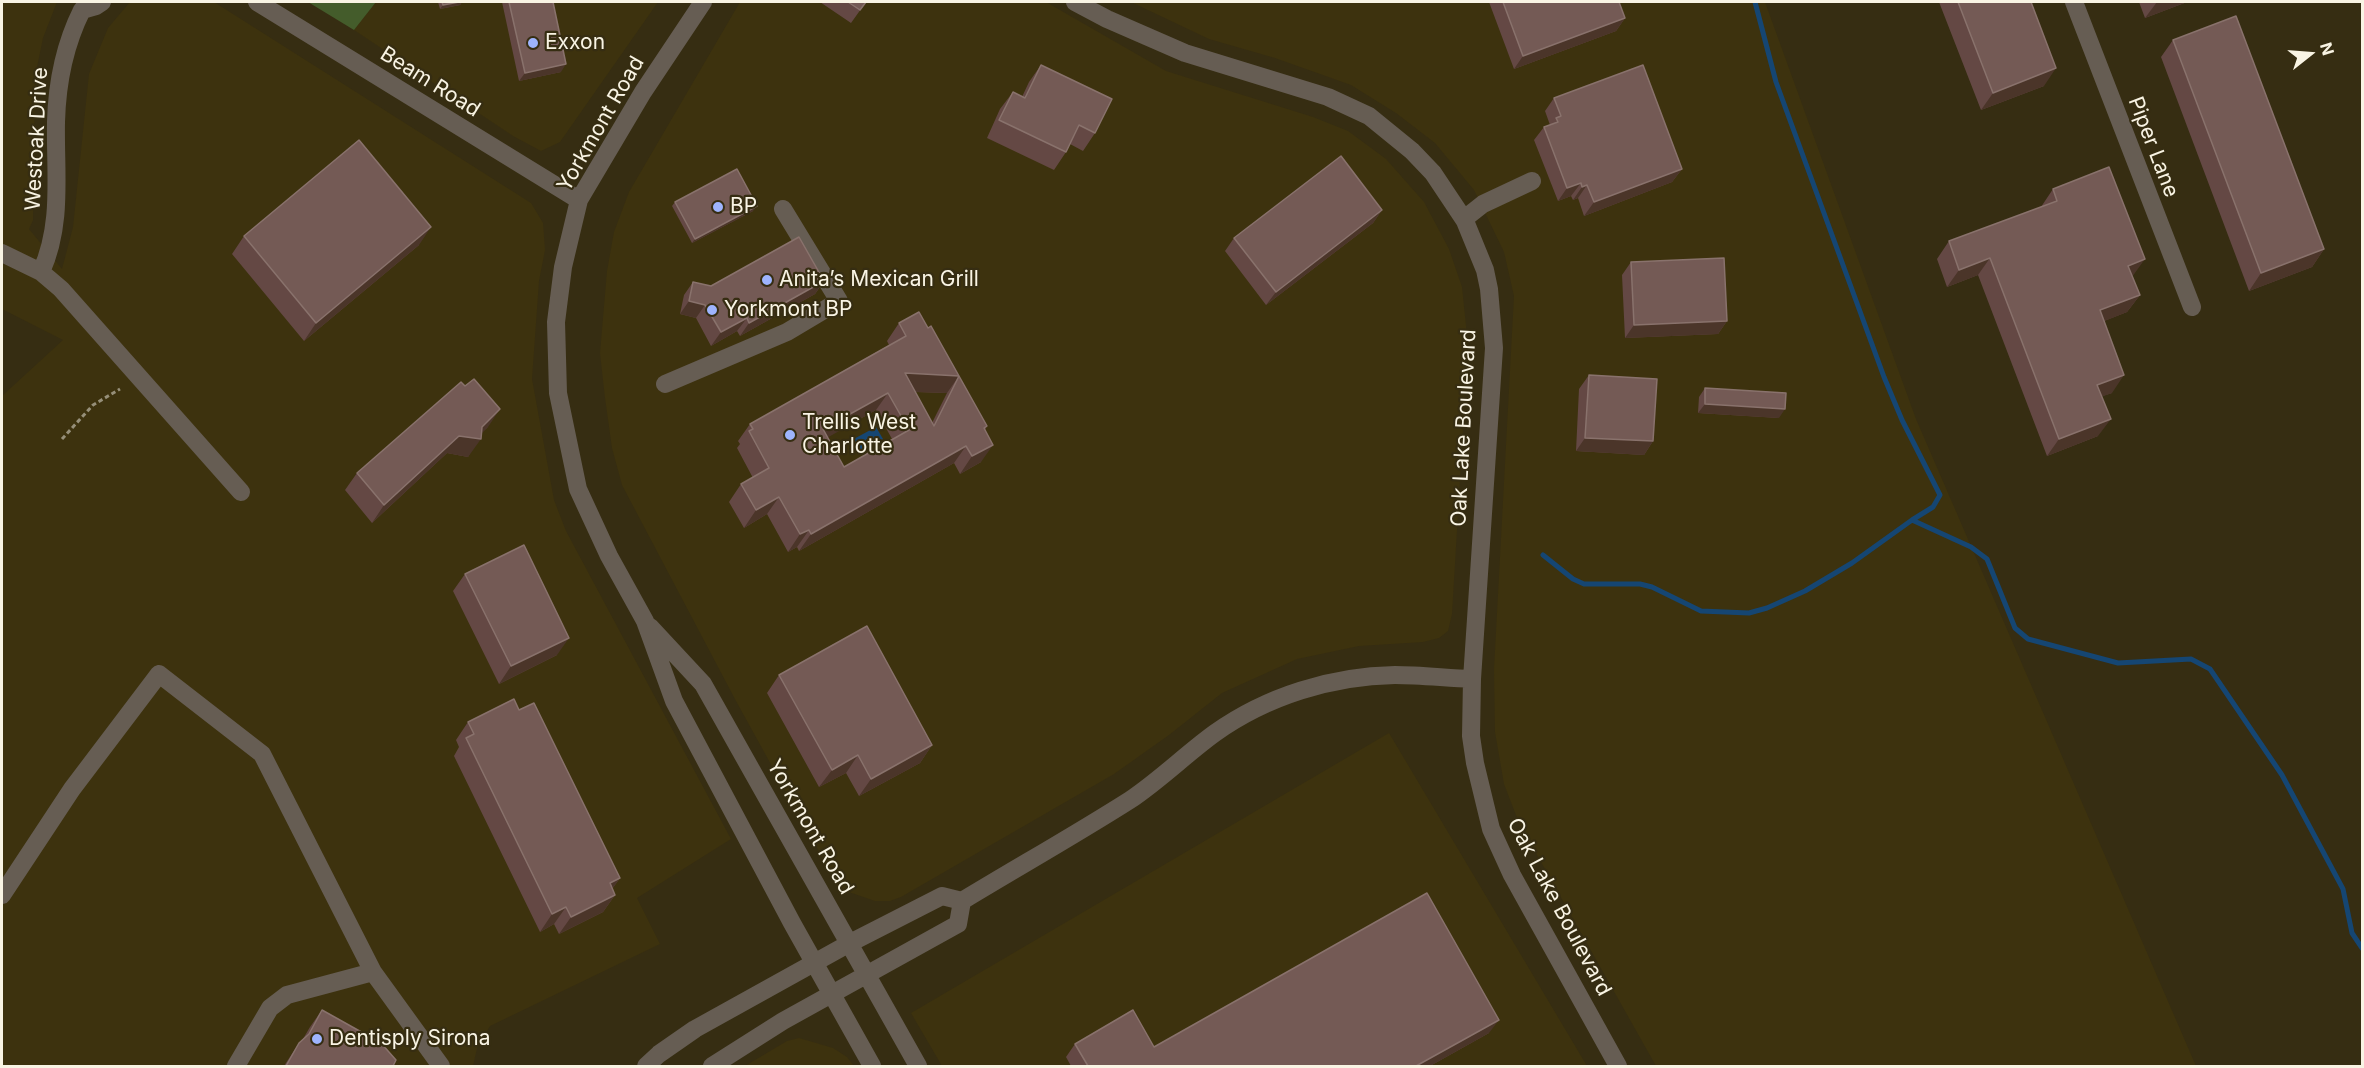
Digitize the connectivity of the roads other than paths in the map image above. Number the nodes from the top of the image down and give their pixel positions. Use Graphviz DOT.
graph roads {
  1 [pos="102,2"];
  2 [pos="257,2"];
  3 [pos="703,2"];
  4 [pos="1075,2"];
  5 [pos="2074,2"];
  6 [pos="80,6"];
  7 [pos="1532,180"];
  8 [pos="579,200"];
  9 [pos="783,209"];
  10 [pos="1464,219"];
  11 [pos="2,253"];
  12 [pos="41,272"];
  13 [pos="2192,307"];
  14 [pos="665,384"];
  15 [pos="241,492"];
  16 [pos="645,621"];
  17 [pos="1472,679"];
  18 [pos="2,895"];
  19 [pos="962,901"];
  20 [pos="850,943"];
  21 [pos="814,963"];
  22 [pos="373,972"];
  23 [pos="868,974"];
  24 [pos="832,994"];
  25 [pos="236,1066"];
  26 [pos="441,1066"];
  27 [pos="646,1066"];
  28 [pos="712,1066"];
  29 [pos="873,1066"];
  30 [pos="918,1066"];
  31 [pos="1618,1066"];
  1 -- 6 [label="street, Westoak Drive"];
  2 -- 8 [label="street, Beam Road"];
  3 -- 8 [label="street, Yorkmont Road"];
  4 -- 10 [label="street, Oak Lake Boulevard"];
  5 -- 13 [label="street, Piper Lane"];
  6 -- 12 [label="street, Westoak Drive"];
  7 -- 10 [label="street"];
  8 -- 16 [label="street, Yorkmont Road"];
  9 -- 14 [label="street"];
  10 -- 17 [label="street, Oak Lake Boulevard"];
  11 -- 12 [label="street"];
  12 -- 15 [label="street"];
  16 -- 20 [label="street, Yorkmont Road"];
  16 -- 21 [label="street, Yorkmont Road"];
  17 -- 19 [label="street"];
  17 -- 31 [label="street, Oak Lake Boulevard"];
  18 -- 22 [label="street"];
  19 -- 20 [label="street"];
  19 -- 23 [label="street"];
  20 -- 21 [label="street"];
  20 -- 23 [label="street, Yorkmont Road"];
  21 -- 24 [label="street, Yorkmont Road"];
  21 -- 27 [label="street"];
  22 -- 25 [label="street"];
  22 -- 26 [label="street"];
  23 -- 24 [label="street"];
  23 -- 30 [label="street, Yorkmont Road"];
  24 -- 28 [label="street"];
  24 -- 29 [label="street, Yorkmont Road"];
}
